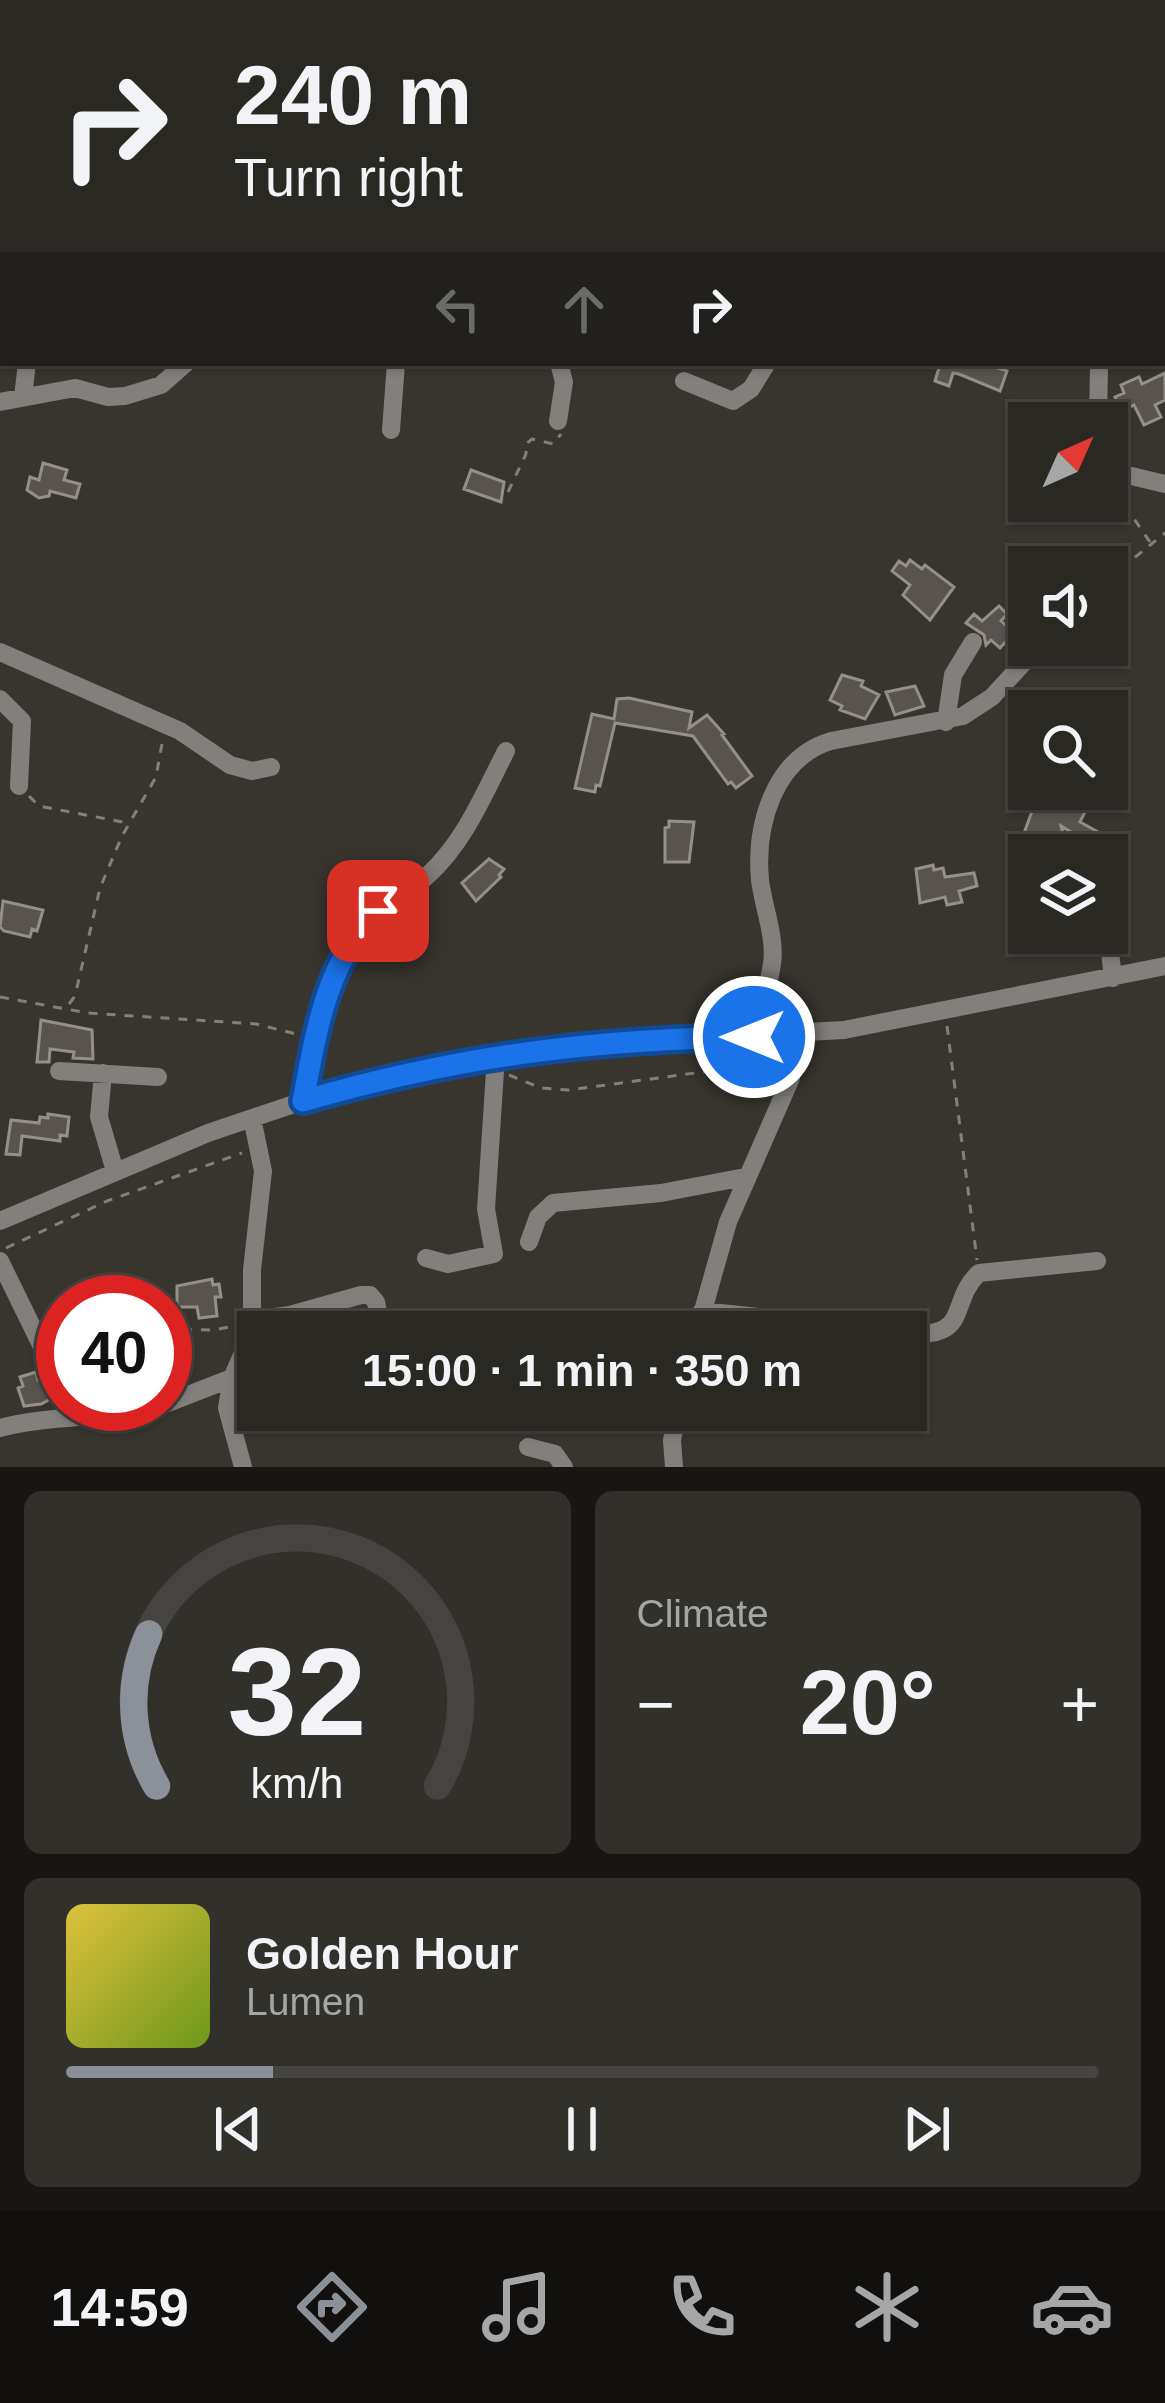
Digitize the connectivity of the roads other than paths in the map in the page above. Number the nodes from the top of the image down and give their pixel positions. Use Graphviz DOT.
graph roads {
  1 [pos="26,366"];
  2 [pos="183,366"];
  3 [pos="396,366"];
  4 [pos="560,366"];
  5 [pos="765,366"];
  6 [pos="1099,366"];
  7 [pos="684,381"];
  8 [pos="23,397"];
  9 [pos="0,402"];
  10 [pos="1098,402"];
  11 [pos="558,421"];
  12 [pos="391,430"];
  13 [pos="1128,475"];
  14 [pos="1165,484"];
  15 [pos="973,642"];
  16 [pos="0,652"];
  17 [pos="1020,666"];
  18 [pos="0,699"];
  19 [pos="946,722"];
  20 [pos="506,751"];
  21 [pos="271,767"];
  22 [pos="20,785"];
  23 [pos="1110,954"];
  24 [pos="1165,967"];
  25 [pos="1113,978"];
  26 [pos="791,1036"];
  27 [pos="754,1037"];
  28 [pos="496,1063"];
  29 [pos="59,1071"];
  30 [pos="103,1073"];
  31 [pos="158,1077"];
  32 [pos="303,1101"];
  33 [pos="252,1118"];
  34 [pos="116,1172"];
  35 [pos="745,1177"];
  36 [pos="1,1217"];
  37 [pos="530,1242"];
  38 [pos="426,1258"];
  39 [pos="0,1261"];
  40 [pos="1097,1262"];
  41 [pos="252,1311"];
  42 [pos="309,1311"];
  43 [pos="378,1311"];
  44 [pos="702,1311"];
  45 [pos="36,1335"];
  46 [pos="927,1335"];
  47 [pos="237,1371"];
  48 [pos="232,1378"];
  49 [pos="192,1394"];
  50 [pos="36,1419"];
  51 [pos="0,1428"];
  52 [pos="674,1431"];
  53 [pos="528,1447"];
  54 [pos="243,1467"];
  55 [pos="564,1467"];
  56 [pos="674,1467"];
  1 -- 8 [label="street"];
  2 -- 8 [label="street"];
  3 -- 12 [label="street"];
  4 -- 11 [label="street"];
  5 -- 7 [label="street"];
  6 -- 10 [label="street"];
  8 -- 9 [label="street"];
  13 -- 14 [label="street"];
  15 -- 19 [label="street"];
  16 -- 21 [label="street"];
  17 -- 19 [label="street"];
  18 -- 22 [label="street"];
  19 -- 27 [label="street"];
  20 -- 32 [label="street"];
  23 -- 25 [label="street"];
  24 -- 25 [label="street"];
  25 -- 26 [label="street"];
  26 -- 27 [label="street"];
  26 -- 35 [label="street"];
  27 -- 28 [label="street"];
  28 -- 32 [label="street"];
  28 -- 38 [label="street"];
  29 -- 30 [label="street"];
  30 -- 31 [label="street"];
  30 -- 34 [label="street"];
  32 -- 33 [label="street"];
  33 -- 34 [label="street"];
  33 -- 41 [label="street"];
  34 -- 36 [label="street"];
  35 -- 37 [label="street"];
  35 -- 44 [label="street"];
  39 -- 45 [label="street"];
  40 -- 46 [label="street"];
  42 -- 43 [label="street"];
  47 -- 48 [label="street"];
  48 -- 49 [label="street"];
  48 -- 54 [label="street"];
  50 -- 51 [label="street"];
  52 -- 56 [label="street"];
  53 -- 55 [label="street"];
}
